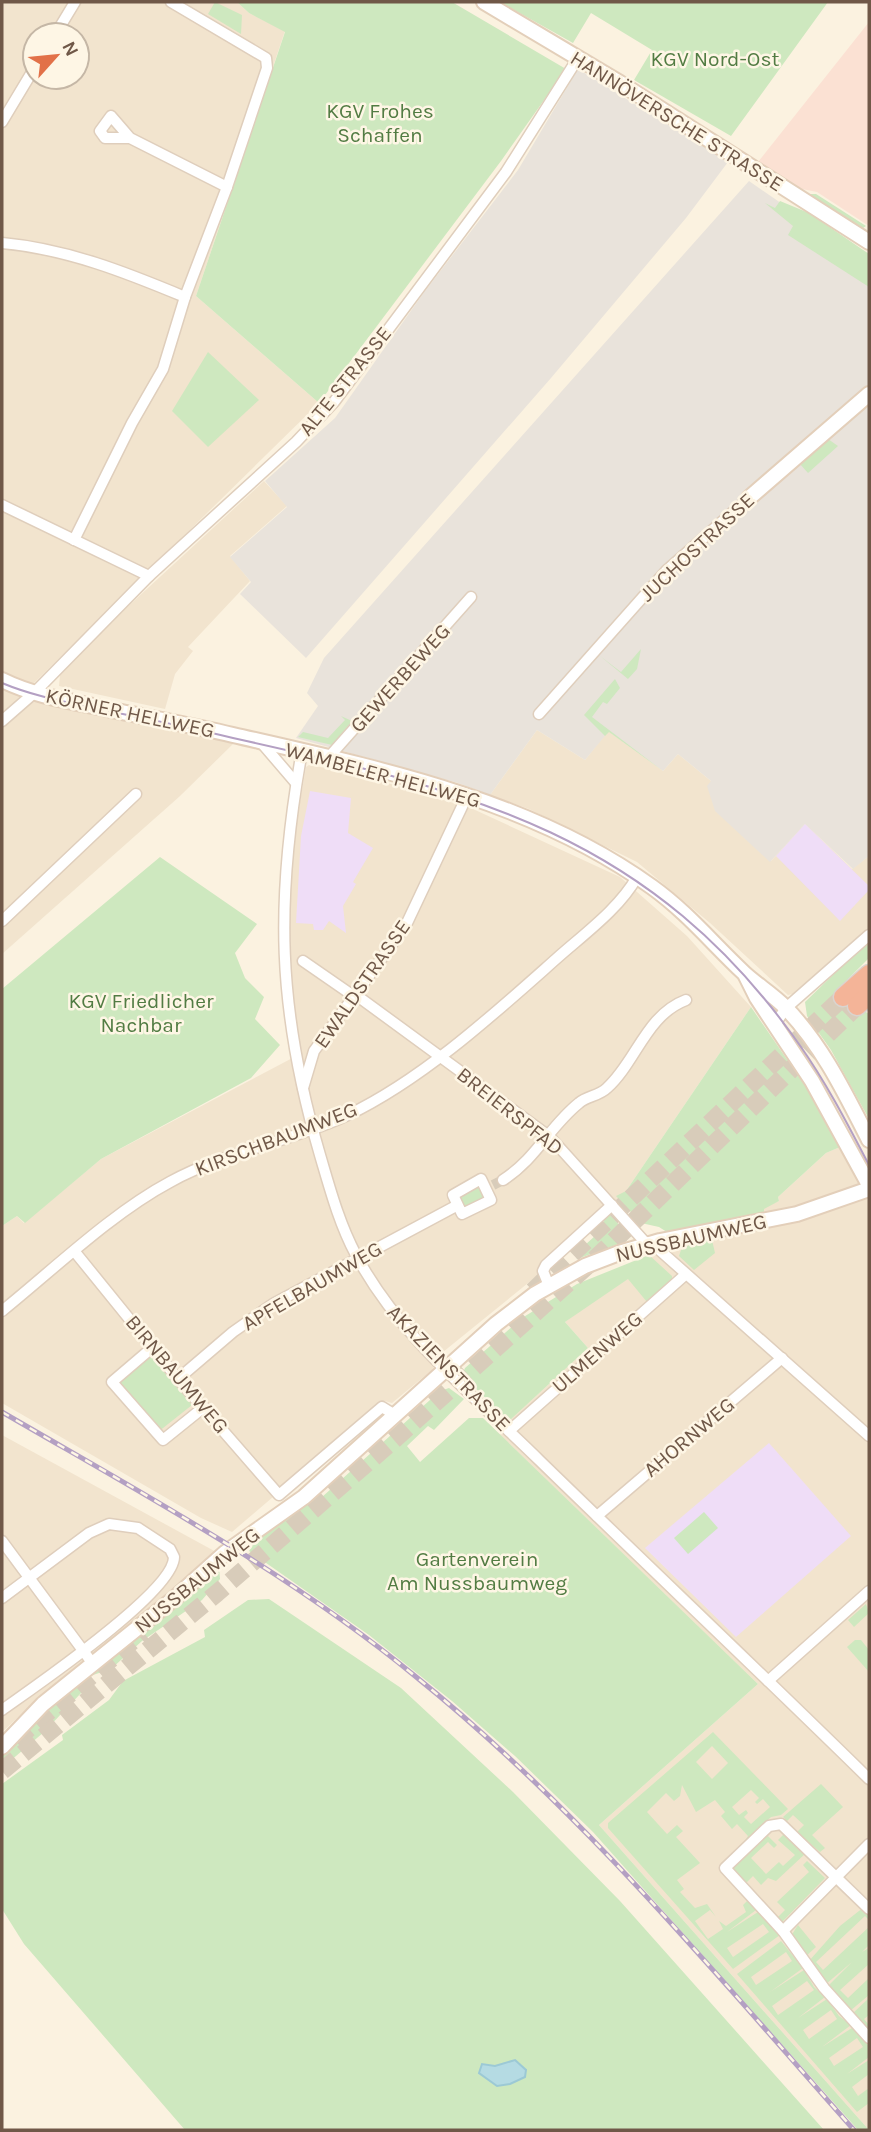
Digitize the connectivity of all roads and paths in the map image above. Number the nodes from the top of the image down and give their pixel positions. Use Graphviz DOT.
graph roads {
  1 [pos="75,2"];
  2 [pos="171,2"];
  3 [pos="484,2"];
  4 [pos="63,21"];
  5 [pos="578,58"];
  6 [pos="21,90"];
  7 [pos="2,122"];
  8 [pos="130,138"];
  9 [pos="227,187"];
  10 [pos="869,242"];
  11 [pos="2,243"];
  12 [pos="185,297"];
  13 [pos="869,394"];
  14 [pos="749,498"];
  15 [pos="2,505"];
  16 [pos="74,540"];
  17 [pos="149,576"];
  18 [pos="471,597"];
  19 [pos="2,680"];
  20 [pos="34,693"];
  21 [pos="539,714"];
  22 [pos="2,721"];
  23 [pos="260,741"];
  24 [pos="302,751"];
  25 [pos="328,758"];
  26 [pos="296,783"];
  27 [pos="136,794"];
  28 [pos="467,796"];
  29 [pos="637,877"];
  30 [pos="2,921"];
  31 [pos="869,935"];
  32 [pos="303,961"];
  33 [pos="869,974"];
  34 [pos="746,975"];
  35 [pos="358,998"];
  36 [pos="860,999"];
  37 [pos="686,1000"];
  38 [pos="786,1008"];
  39 [pos="775,1024"];
  40 [pos="294,1054"];
  41 [pos="439,1057"];
  42 [pos="310,1058"];
  43 [pos="303,1092"];
  44 [pos="312,1129"];
  45 [pos="550,1137"];
  46 [pos="869,1140"];
  47 [pos="494,1184"];
  48 [pos="869,1187"];
  49 [pos="612,1205"];
  50 [pos="456,1206"];
  51 [pos="649,1244"];
  52 [pos="75,1252"];
  53 [pos="357,1258"];
  54 [pos="685,1275"];
  55 [pos="549,1286"];
  56 [pos="2,1311"];
  57 [pos="153,1347"];
  58 [pos="782,1358"];
  59 [pos="446,1369"];
  60 [pos="178,1379"];
  61 [pos="204,1408"];
  62 [pos="395,1415"];
  63 [pos="509,1431"];
  64 [pos="869,1436"];
  65 [pos="597,1516"];
  66 [pos="2,1541"];
  67 [pos="29,1578"];
  68 [pos="869,1591"];
  69 [pos="2,1598"];
  70 [pos="83,1651"];
  71 [pos="93,1664"];
  72 [pos="768,1681"];
  73 [pos="2,1710"];
  74 [pos="2,1746"];
  75 [pos="869,1779"];
  76 [pos="869,1844"];
  77 [pos="837,1876"];
  78 [pos="869,1909"];
  79 [pos="783,1931"];
  80 [pos="869,2038"];
  1 -- 4 [label="street"];
  2 -- 9 [label="street"];
  3 -- 5 [label="main road, HANNÖVERSCHE STRASSE"];
  5 -- 10 [label="main road, HANNÖVERSCHE STRASSE"];
  5 -- 17 [label="street, ALTE STRASSE"];
  6 -- 7 [label="street"];
  8 -- 9 [label="street"];
  9 -- 12 [label="street"];
  11 -- 12 [label="street"];
  12 -- 16 [label="street"];
  13 -- 14 [label="main road, JUCHOSTRASSE"];
  14 -- 21 [label="street, JUCHOSTRASSE"];
  15 -- 16 [label="street"];
  16 -- 17 [label="street"];
  17 -- 20 [label="street, ALTE STRASSE"];
  18 -- 25 [label="street, GEWERBEWEG"];
  19 -- 20 [label="main road, KÖRNER HELLWEG"];
  20 -- 22 [label="street, ALTE STRASSE"];
  20 -- 23 [label="main road, KÖRNER HELLWEG"];
  23 -- 24 [label="main road, WAMBELER HELLWEG"];
  23 -- 26 [label="street"];
  24 -- 25 [label="main road, WAMBELER HELLWEG"];
  24 -- 26 [label="street, AKAZIENSTRASSE"];
  25 -- 28 [label="main road, WAMBELER HELLWEG"];
  26 -- 40 [label="street, AKAZIENSTRASSE"];
  27 -- 30 [label="street"];
  28 -- 29 [label="main road, WAMBELER HELLWEG"];
  28 -- 35 [label="street, EWALDSTRASSE"];
  29 -- 34 [label="main road, WAMBELER HELLWEG"];
  29 -- 41 [label="street, KIRSCHBAUMWEG"];
  31 -- 38 [label="street"];
  32 -- 35 [label="street, BREIERSPFAD"];
  33 -- 36 [label="highway"];
  34 -- 38 [label="main road, WAMBELER HELLWEG"];
  34 -- 39 [label="main road, WAMBELER HELLWEG"];
  35 -- 41 [label="street, BREIERSPFAD"];
  35 -- 42 [label="street, EWALDSTRASSE"];
  37 -- 45 [label="street, APFELBAUMWEG"];
  38 -- 39 [label="street"];
  38 -- 46 [label="main road, WAMBELER HELLWEG"];
  39 -- 48 [label="main road, WAMBELER HELLWEG"];
  40 -- 42 [label="street, EWALDSTRASSE"];
  40 -- 43 [label="street, AKAZIENSTRASSE"];
  41 -- 44 [label="street, KIRSCHBAUMWEG"];
  41 -- 45 [label="street, BREIERSPFAD"];
  42 -- 43 [label="street, EWALDSTRASSE"];
  43 -- 44 [label="street, AKAZIENSTRASSE"];
  44 -- 52 [label="street, KIRSCHBAUMWEG"];
  44 -- 53 [label="street, AKAZIENSTRASSE"];
  45 -- 47 [label="street, APFELBAUMWEG"];
  45 -- 49 [label="street, BREIERSPFAD"];
  47 -- 50 [label="street, APFELBAUMWEG"];
  47 -- 50 [label="street, APFELBAUMWEG"];
  48 -- 51 [label="main road, NUSSBAUMWEG"];
  49 -- 51 [label="street, BREIERSPFAD"];
  49 -- 55 [label="street"];
  50 -- 53 [label="street, APFELBAUMWEG"];
  51 -- 54 [label="street, BREIERSPFAD"];
  51 -- 55 [label="main road, NUSSBAUMWEG"];
  52 -- 56 [label="street, KIRSCHBAUMWEG"];
  52 -- 57 [label="street, BIRNBAUMWEG"];
  53 -- 59 [label="street, AKAZIENSTRASSE"];
  53 -- 60 [label="street, APFELBAUMWEG"];
  54 -- 58 [label="street, BREIERSPFAD"];
  54 -- 63 [label="street, ULMENWEG"];
  55 -- 59 [label="main road, NUSSBAUMWEG"];
  57 -- 60 [label="street, BIRNBAUMWEG"];
  57 -- 61 [label="street"];
  58 -- 64 [label="street, BREIERSPFAD"];
  58 -- 65 [label="street, AHORNWEG"];
  59 -- 62 [label="main road, NUSSBAUMWEG"];
  59 -- 63 [label="street, AKAZIENSTRASSE"];
  60 -- 61 [label="street, BIRNBAUMWEG"];
  61 -- 62 [label="street, BIRNBAUMWEG"];
  62 -- 71 [label="main road, NUSSBAUMWEG"];
  63 -- 65 [label="street, AKAZIENSTRASSE"];
  65 -- 72 [label="street, AKAZIENSTRASSE"];
  66 -- 67 [label="street"];
  67 -- 69 [label="street"];
  67 -- 70 [label="street"];
  67 -- 70 [label="street, NUSSBAUMWEG"];
  68 -- 72 [label="street"];
  70 -- 71 [label="street"];
  70 -- 73 [label="street, NUSSBAUMWEG"];
  71 -- 74 [label="main road, NUSSBAUMWEG"];
  72 -- 75 [label="street, AKAZIENSTRASSE"];
  76 -- 77 [label="street"];
  77 -- 78 [label="street"];
  77 -- 79 [label="street"];
  77 -- 79 [label="street"];
  79 -- 80 [label="street"];
}
